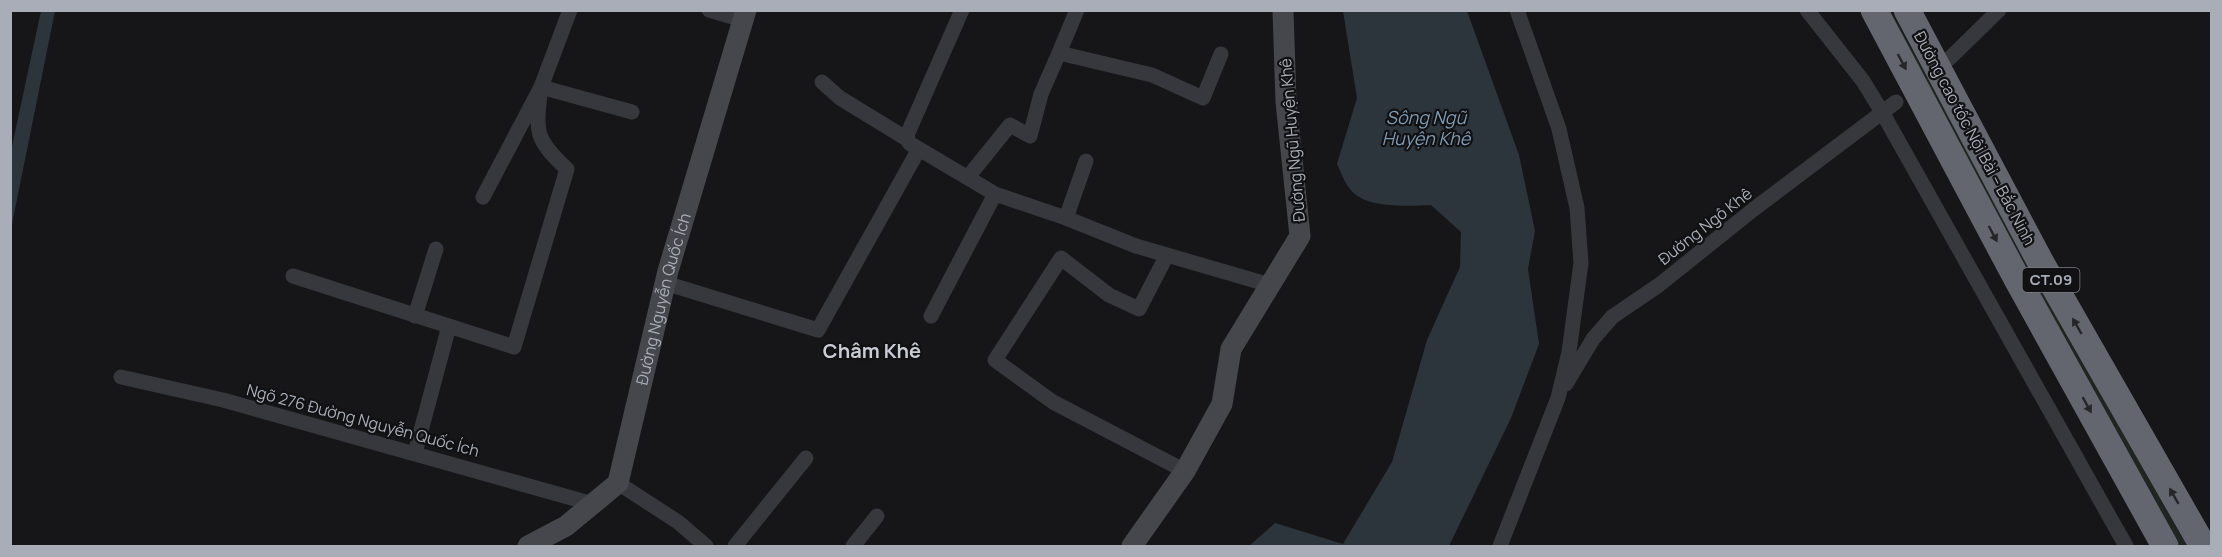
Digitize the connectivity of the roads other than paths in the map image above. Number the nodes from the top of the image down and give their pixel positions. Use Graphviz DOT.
graph roads {
  1 [pos="570,10"];
  2 [pos="709,10"];
  3 [pos="962,10"];
  4 [pos="1077,10"];
  5 [pos="1283,10"];
  6 [pos="1517,10"];
  7 [pos="1807,10"];
  8 [pos="1874,10"];
  9 [pos="1907,10"];
  10 [pos="1995,12"];
  11 [pos="745,15"];
  12 [pos="1059,52"];
  13 [pos="1221,54"];
  14 [pos="1949,59"];
  15 [pos="822,82"];
  16 [pos="541,87"];
  17 [pos="1896,102"];
  18 [pos="632,112"];
  19 [pos="1882,112"];
  20 [pos="906,139"];
  21 [pos="920,149"];
  22 [pos="1086,161"];
  23 [pos="968,177"];
  24 [pos="995,194"];
  25 [pos="483,197"];
  26 [pos="1066,218"];
  27 [pos="436,249"];
  28 [pos="1167,255"];
  29 [pos="293,276"];
  30 [pos="665,284"];
  31 [pos="1270,285"];
  32 [pos="415,316"];
  33 [pos="931,316"];
  34 [pos="449,326"];
  35 [pos="121,377"];
  36 [pos="1558,398"];
  37 [pos="415,453"];
  38 [pos="806,458"];
  39 [pos="1185,471"];
  40 [pos="618,483"];
  41 [pos="593,504"];
  42 [pos="877,516"];
  43 [pos="700,544"];
  44 [pos="528,546"];
  45 [pos="735,546"];
  46 [pos="853,546"];
  47 [pos="1132,546"];
  48 [pos="1500,546"];
  49 [pos="2126,546"];
  50 [pos="2165,546"];
  51 [pos="2203,546"];
  1 -- 16 [label="street"];
  2 -- 11 [label="street"];
  3 -- 20 [label="street"];
  4 -- 12 [label="street"];
  5 -- 31 [label="street, Đường Ngũ Huyện Khê"];
  6 -- 36 [label="street"];
  7 -- 19 [label="street"];
  8 -- 50 [label="highway, Đường cao tốc Nội Bài – Bắc Ninh / CT.09, one-way"];
  51 -- 9 [label="highway, Đường cao tốc Nội Bài – Bắc Ninh / CT.09, one-way"];
  10 -- 14 [label="street"];
  11 -- 30 [label="street, Đường Nguyễn Quốc Ích"];
  12 -- 13 [label="street"];
  12 -- 23 [label="street"];
  15 -- 20 [label="street"];
  16 -- 18 [label="street"];
  16 -- 25 [label="street"];
  16 -- 34 [label="street"];
  17 -- 19 [label="street, Đường Ngô Khê"];
  19 -- 36 [label="street, Đường Ngô Khê"];
  19 -- 49 [label="street"];
  20 -- 21 [label="street"];
  21 -- 23 [label="street"];
  21 -- 30 [label="street"];
  22 -- 26 [label="street"];
  23 -- 24 [label="street"];
  24 -- 26 [label="street"];
  24 -- 33 [label="street"];
  26 -- 28 [label="street"];
  27 -- 32 [label="street"];
  28 -- 31 [label="street"];
  28 -- 39 [label="street"];
  29 -- 32 [label="street"];
  30 -- 40 [label="street, Đường Nguyễn Quốc Ích"];
  31 -- 39 [label="street, Đường Ngũ Huyện Khê"];
  32 -- 34 [label="street"];
  34 -- 37 [label="street"];
  35 -- 37 [label="street, Ngõ 276 Đường Nguyễn Quốc Ích"];
  36 -- 48 [label="street"];
  37 -- 41 [label="street, Ngõ 276 Đường Nguyễn Quốc Ích"];
  38 -- 45 [label="street"];
  39 -- 47 [label="street, Đường Ngũ Huyện Khê"];
  40 -- 41 [label="street"];
  40 -- 43 [label="street"];
  41 -- 44 [label="street"];
  42 -- 46 [label="street"];
}
